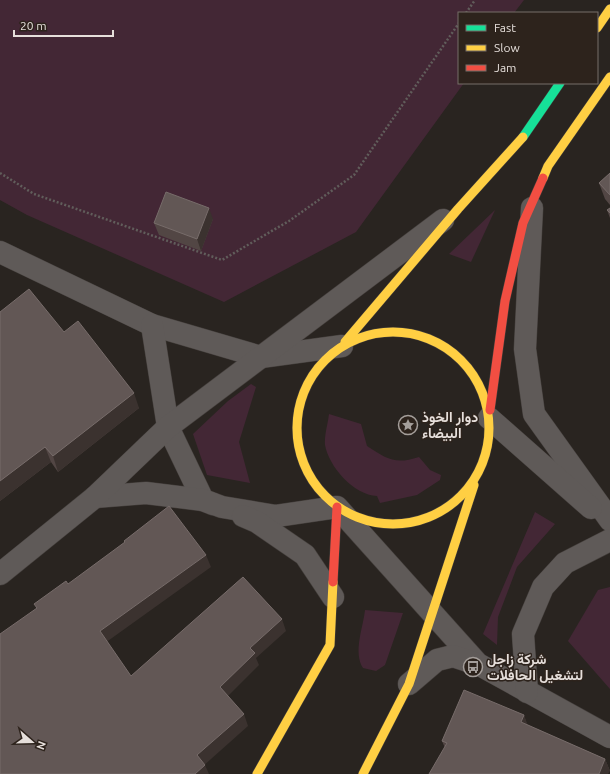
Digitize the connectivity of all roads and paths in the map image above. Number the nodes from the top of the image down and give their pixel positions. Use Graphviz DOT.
graph roads {
  1 [pos="475,0"];
  2 [pos="610,9"];
  3 [pos="467,12"];
  4 [pos="458,24"];
  5 [pos="598,27"];
  6 [pos="610,77"];
  7 [pos="559,84"];
  8 [pos="0,173"];
  9 [pos="532,203"];
  10 [pos="458,209"];
  11 [pos="0,252"];
  12 [pos="152,325"];
  13 [pos="342,346"];
  14 [pos="261,356"];
  15 [pos="488,418"];
  16 [pos="168,427"];
  17 [pos="477,474"];
  18 [pos="95,497"];
  19 [pos="203,500"];
  20 [pos="337,507"];
  21 [pos="610,520"];
  22 [pos="610,525"];
  23 [pos="610,540"];
  24 [pos="0,574"];
  25 [pos="333,597"];
  26 [pos="431,614"];
  27 [pos="478,664"];
  28 [pos="409,684"];
  29 [pos="527,692"];
  30 [pos="610,737"];
  31 [pos="257,774"];
  32 [pos="363,774"];
  1 -- 3 [label="path"];
  2 -- 5 [label="main road"];
  4 -- 8 [label="path"];
  6 -- 9 [label="main road"];
  7 -- 10 [label="main road"];
  9 -- 15 [label="main road"];
  9 -- 21 [label="street"];
  10 -- 13 [label="main road"];
  10 -- 14 [label="street"];
  11 -- 12 [label="street"];
  12 -- 14 [label="street"];
  12 -- 16 [label="street"];
  13 -- 14 [label="street"];
  13 -- 15 [label="main road"];
  13 -- 20 [label="main road"];
  14 -- 16 [label="street"];
  15 -- 17 [label="main road"];
  15 -- 22 [label="street"];
  16 -- 18 [label="street"];
  16 -- 19 [label="street"];
  17 -- 20 [label="main road"];
  17 -- 26 [label="main road"];
  18 -- 19 [label="street"];
  18 -- 24 [label="street"];
  19 -- 20 [label="street"];
  19 -- 25 [label="street"];
  20 -- 25 [label="main road"];
  20 -- 26 [label="street"];
  23 -- 29 [label="street"];
  25 -- 31 [label="main road"];
  26 -- 27 [label="street"];
  26 -- 28 [label="main road"];
  27 -- 28 [label="street"];
  27 -- 29 [label="street"];
  28 -- 32 [label="main road"];
  29 -- 30 [label="street"];
}
